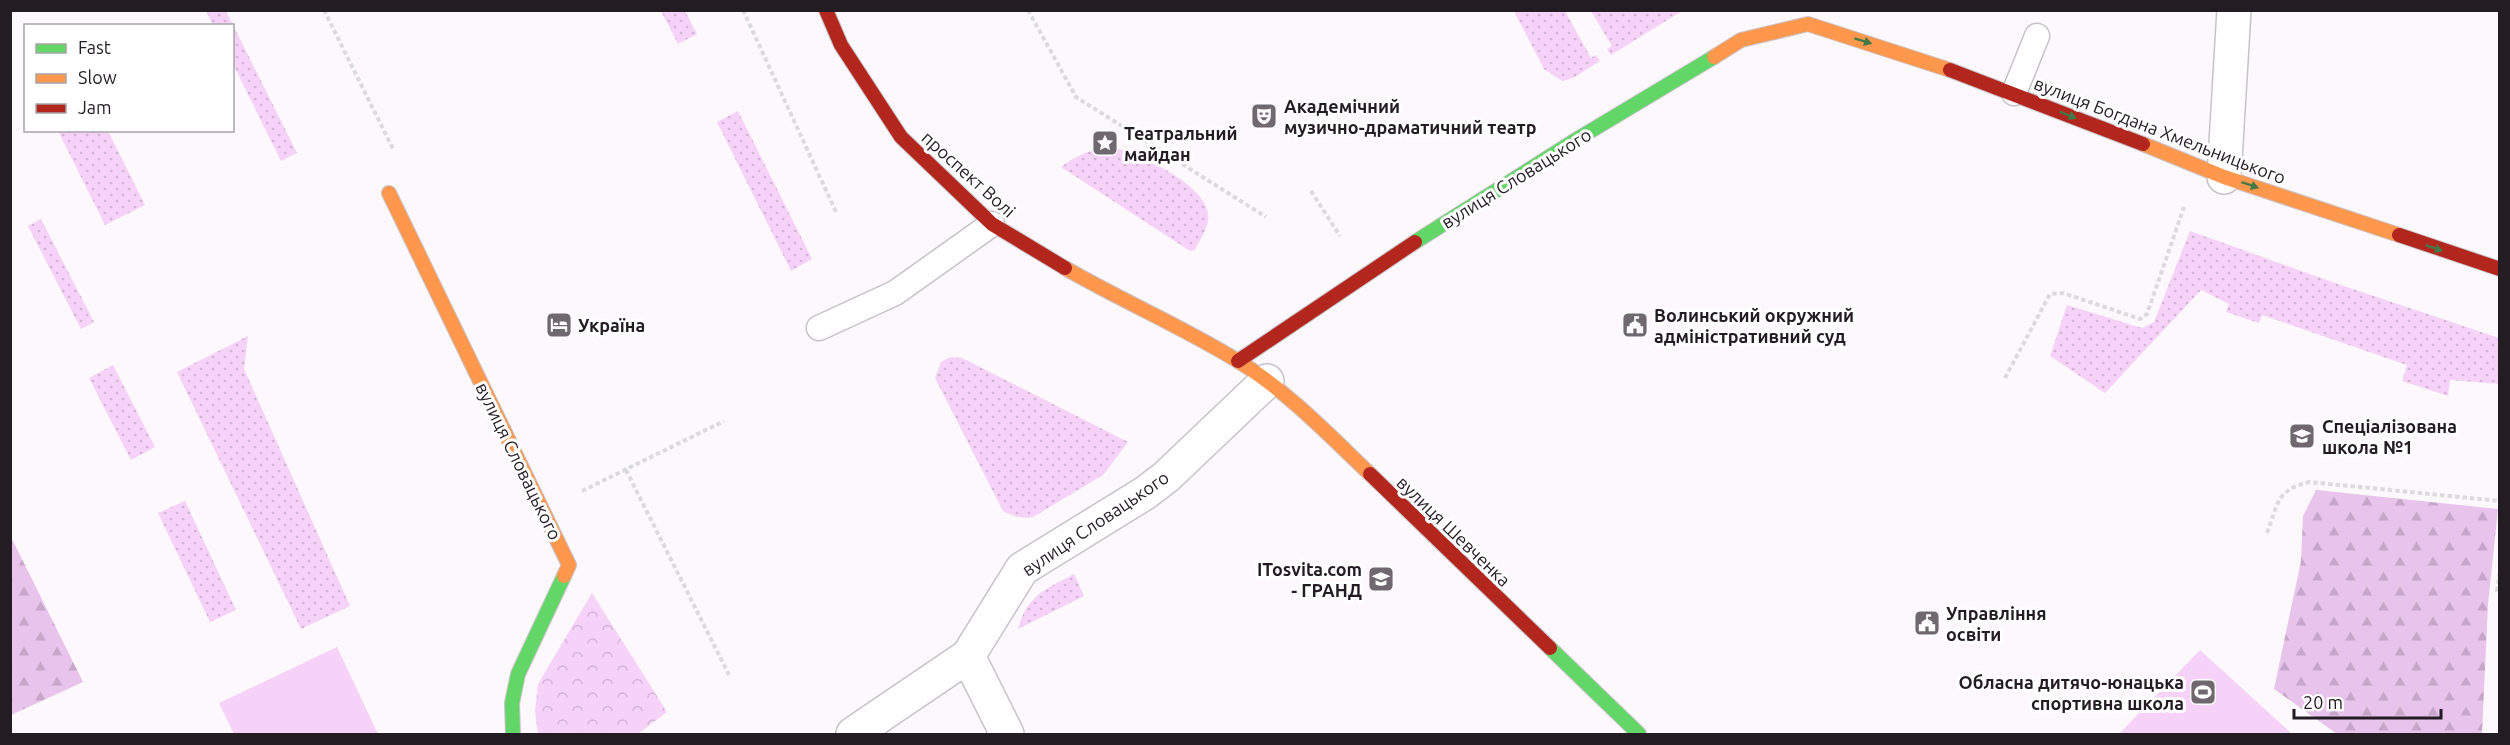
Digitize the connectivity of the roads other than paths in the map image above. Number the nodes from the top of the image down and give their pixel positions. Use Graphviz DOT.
graph roads {
  1 [pos="826,10"];
  2 [pos="2234,10"];
  3 [pos="1804,17"];
  4 [pos="2037,36"];
  5 [pos="2014,93"];
  6 [pos="2224,177"];
  7 [pos="389,193"];
  8 [pos="992,224"];
  9 [pos="2499,269"];
  10 [pos="819,328"];
  11 [pos="1238,361"];
  12 [pos="1267,381"];
  13 [pos="968,656"];
  14 [pos="513,735"];
  15 [pos="853,735"];
  16 [pos="1007,735"];
  17 [pos="1639,735"];
  1 -- 8 [label="main road, проспект Волі"];
  2 -- 6 [label="street"];
  3 -- 5 [label="main road, вулиця Богдана Хмельницького, one-way"];
  3 -- 11 [label="main road, вулиця Словацького"];
  4 -- 5 [label="lane"];
  5 -- 6 [label="main road, вулиця Богдана Хмельницького, one-way"];
  6 -- 9 [label="main road, вулиця Богдана Хмельницького, one-way"];
  7 -- 14 [label="main road, вулиця Словацького"];
  8 -- 10 [label="lane"];
  8 -- 11 [label="main road, проспект Волі"];
  11 -- 12 [label="main road, вулиця Шевченка"];
  12 -- 13 [label="street, вулиця Словацького"];
  12 -- 17 [label="main road, вулиця Шевченка"];
  13 -- 15 [label="street, вулиця Словацького"];
  13 -- 16 [label="street"];
}
